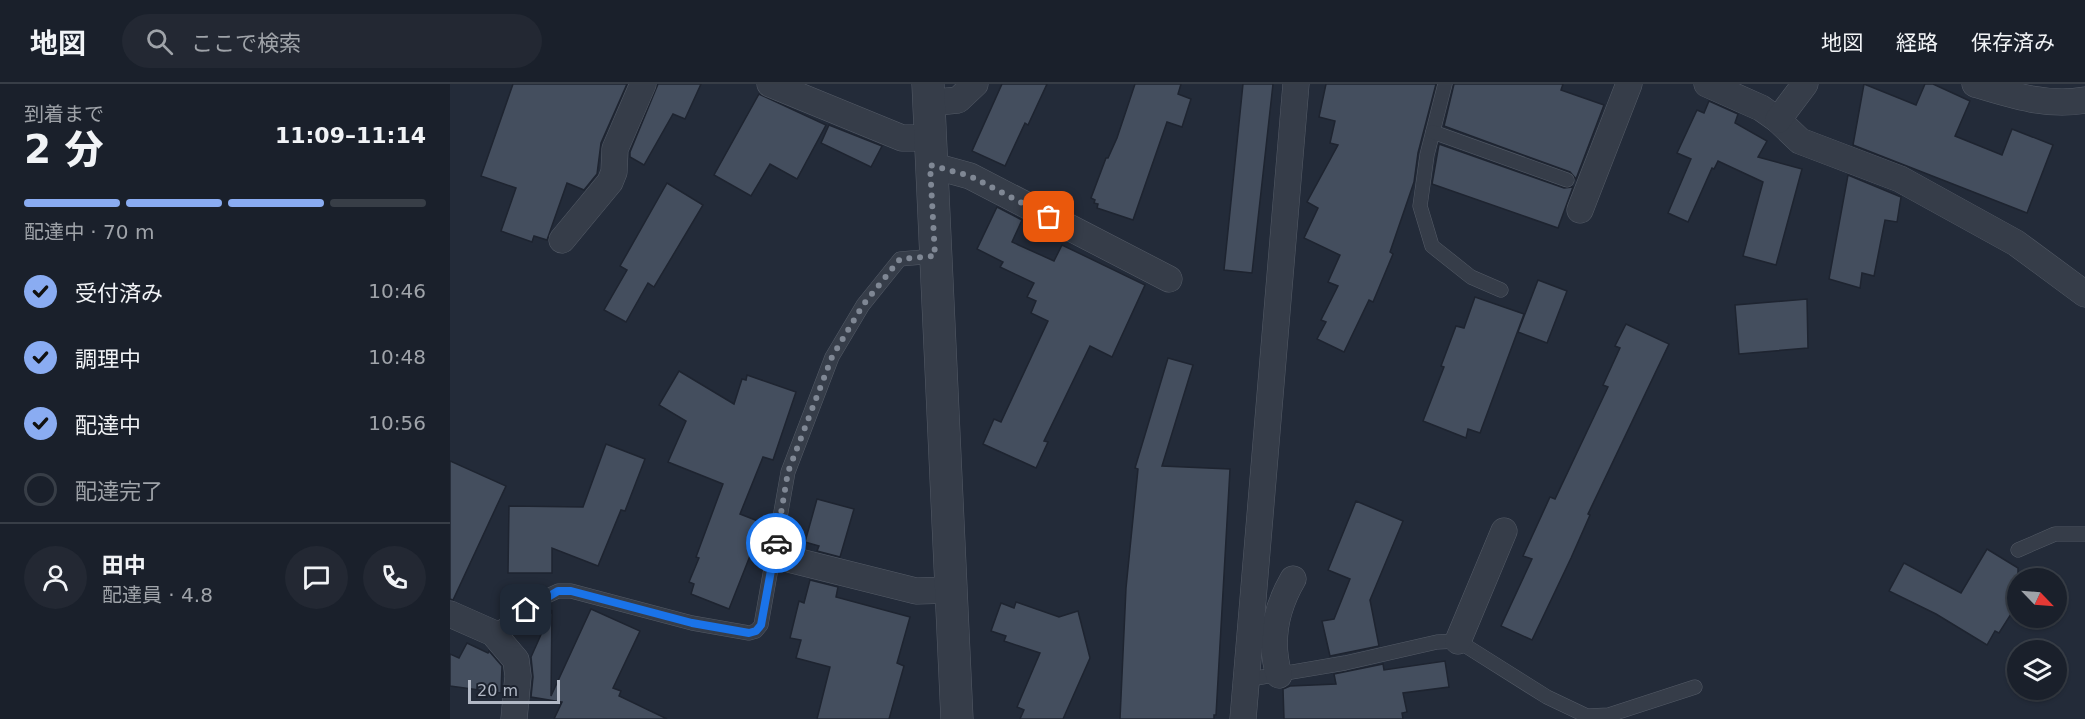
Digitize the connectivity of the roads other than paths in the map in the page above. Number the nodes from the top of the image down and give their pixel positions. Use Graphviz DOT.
graph roads {
  1 [pos="643,84"];
  2 [pos="770,84"];
  3 [pos="975,84"];
  4 [pos="1296,84"];
  5 [pos="1444,84"];
  6 [pos="1629,84"];
  7 [pos="1707,84"];
  8 [pos="1805,84"];
  9 [pos="1976,84"];
  10 [pos="928,93"];
  11 [pos="2085,100"];
  12 [pos="1778,120"];
  13 [pos="1433,132"];
  14 [pos="930,152"];
  15 [pos="1567,180"];
  16 [pos="1580,210"];
  17 [pos="562,240"];
  18 [pos="935,256"];
  19 [pos="1169,279"];
  20 [pos="1501,290"];
  21 [pos="2085,294"];
  22 [pos="1504,531"];
  23 [pos="2085,534"];
  24 [pos="2018,550"];
  25 [pos="775,552"];
  26 [pos="1293,579"];
  27 [pos="951,590"];
  28 [pos="450,614"];
  29 [pos="492,633"];
  30 [pos="1458,641"];
  31 [pos="1278,675"];
  32 [pos="1245,680"];
  33 [pos="1695,687"];
  34 [pos="514,719"];
  35 [pos="957,719"];
  36 [pos="1243,719"];
  1 -- 17 [label="street"];
  2 -- 14 [label="street"];
  3 -- 10 [label="street"];
  4 -- 32 [label="street"];
  5 -- 13 [label="lane"];
  6 -- 16 [label="street"];
  7 -- 12 [label="street"];
  8 -- 12 [label="street"];
  9 -- 11 [label="street"];
  10 -- 14 [label="street"];
  12 -- 21 [label="street"];
  13 -- 15 [label="lane"];
  13 -- 20 [label="lane"];
  14 -- 18 [label="street"];
  14 -- 19 [label="street"];
  18 -- 25 [label="lane"];
  18 -- 27 [label="street"];
  22 -- 30 [label="street"];
  23 -- 24 [label="lane"];
  25 -- 27 [label="street"];
  25 -- 29 [label="lane"];
  26 -- 31 [label="street"];
  27 -- 35 [label="street"];
  28 -- 29 [label="street"];
  29 -- 34 [label="street"];
  30 -- 31 [label="lane"];
  30 -- 33 [label="lane"];
  31 -- 32 [label="lane"];
  32 -- 36 [label="street"];
}
